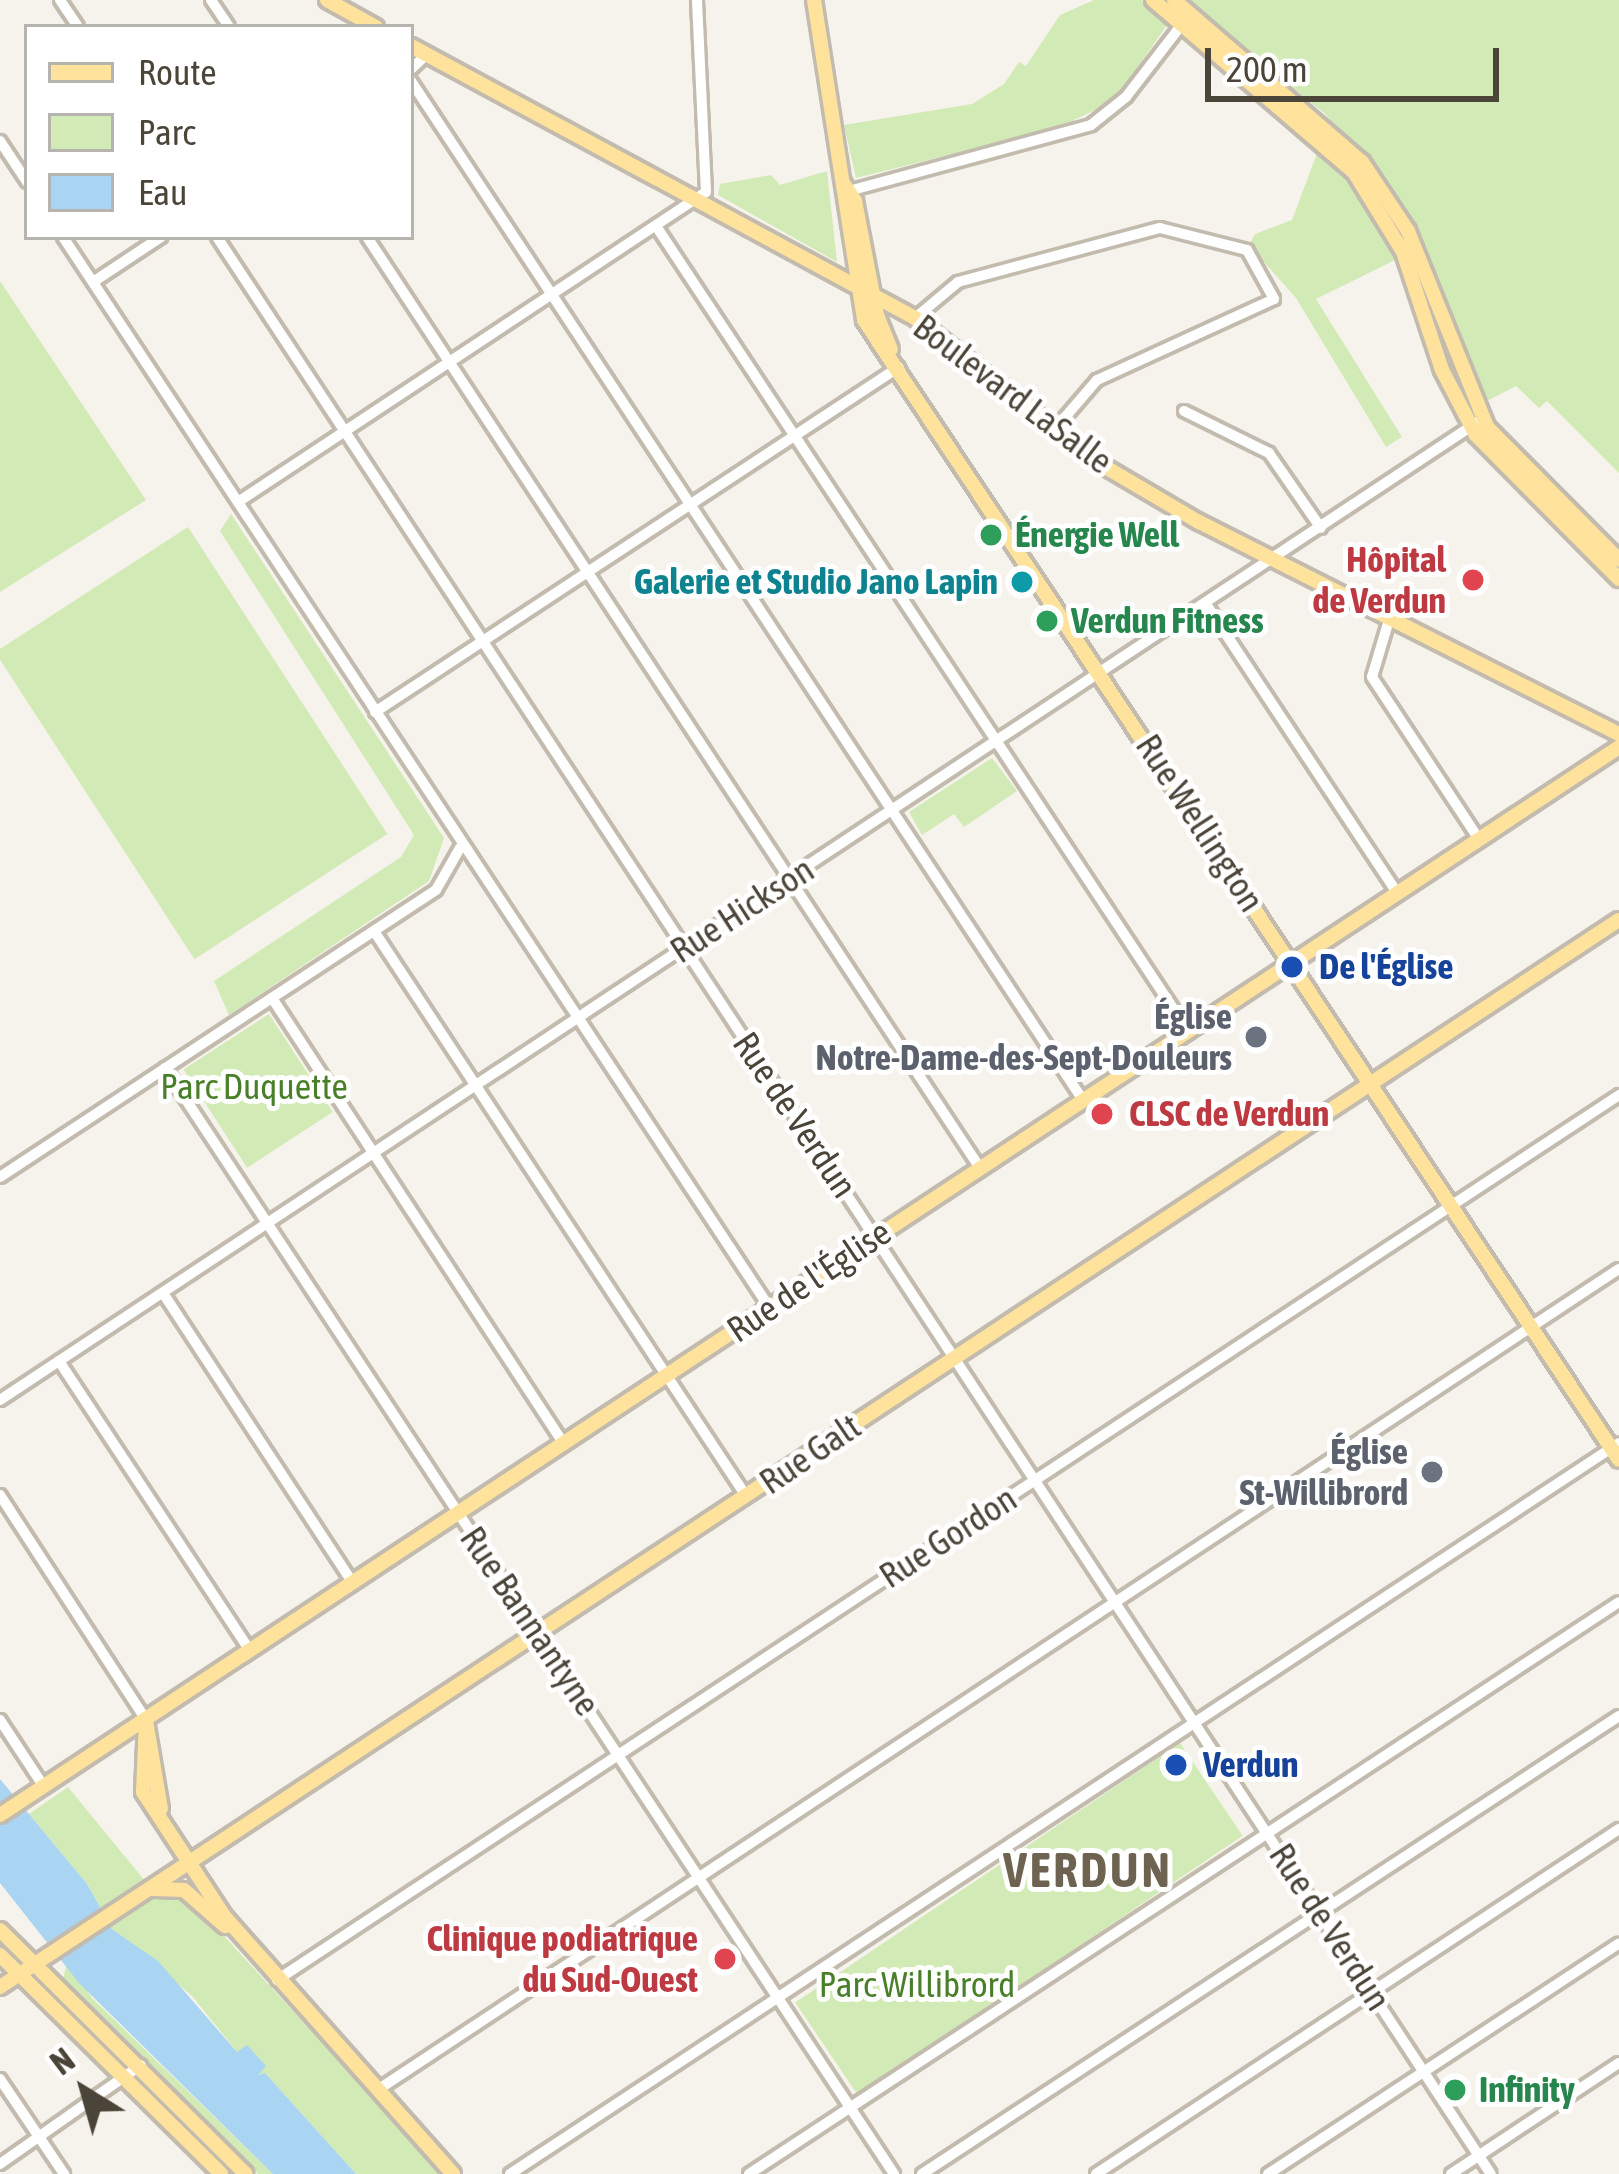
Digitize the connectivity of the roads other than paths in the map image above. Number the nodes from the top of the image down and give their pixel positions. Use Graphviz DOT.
graph roads {
  1 [pos="327,0"];
  2 [pos="697,0"];
  3 [pos="814,0"];
  4 [pos="1153,0"];
  5 [pos="1174,0"];
  6 [pos="371,24"];
  7 [pos="1180,27"];
  8 [pos="414,48"];
  9 [pos="427,54"];
  10 [pos="414,66"];
  11 [pos="414,86"];
  12 [pos="0,141"];
  13 [pos="24,177"];
  14 [pos="844,189"];
  15 [pos="696,200"];
  16 [pos="656,226"];
  17 [pos="65,240"];
  18 [pos="156,240"];
  19 [pos="219,240"];
  20 [pos="369,240"];
  21 [pos="93,282"];
  22 [pos="854,285"];
  23 [pos="551,295"];
  24 [pos="873,295"];
  25 [pos="916,318"];
  26 [pos="449,363"];
  27 [pos="899,367"];
  28 [pos="1184,411"];
  29 [pos="1477,423"];
  30 [pos="1055,429"];
  31 [pos="344,432"];
  32 [pos="794,437"];
  33 [pos="1504,458"];
  34 [pos="238,502"];
  35 [pos="691,505"];
  36 [pos="1321,528"];
  37 [pos="1619,560"];
  38 [pos="1270,561"];
  39 [pos="588,572"];
  40 [pos="1619,579"];
  41 [pos="1206,604"];
  42 [pos="1389,620"];
  43 [pos="482,643"];
  44 [pos="1101,673"];
  45 [pos="376,712"];
  46 [pos="1619,734"];
  47 [pos="996,742"];
  48 [pos="1619,747"];
  49 [pos="893,811"];
  50 [pos="1479,839"];
  51 [pos="460,848"];
  52 [pos="790,878"];
  53 [pos="1396,893"];
  54 [pos="1619,920"];
  55 [pos="374,931"];
  56 [pos="684,949"];
  57 [pos="1292,962"];
  58 [pos="272,998"];
  59 [pos="579,1018"];
  60 [pos="1188,1031"];
  61 [pos="165,1068"];
  62 [pos="1370,1083"];
  63 [pos="476,1086"];
  64 [pos="1619,1095"];
  65 [pos="1083,1100"];
  66 [pos="373,1154"];
  67 [pos="980,1168"];
  68 [pos="0,1178"];
  69 [pos="1451,1205"];
  70 [pos="268,1223"];
  71 [pos="875,1237"];
  72 [pos="1619,1269"];
  73 [pos="163,1293"];
  74 [pos="769,1307"];
  75 [pos="1532,1327"];
  76 [pos="955,1358"];
  77 [pos="59,1361"];
  78 [pos="667,1376"];
  79 [pos="0,1400"];
  80 [pos="564,1444"];
  81 [pos="1616,1450"];
  82 [pos="1034,1480"];
  83 [pos="0,1495"];
  84 [pos="746,1496"];
  85 [pos="459,1514"];
  86 [pos="353,1583"];
  87 [pos="1115,1601"];
  88 [pos="1619,1602"];
  89 [pos="538,1634"];
  90 [pos="250,1651"];
  91 [pos="1619,1715"];
  92 [pos="0,1720"];
  93 [pos="146,1720"];
  94 [pos="1195,1722"];
  95 [pos="619,1755"];
  96 [pos="44,1787"];
  97 [pos="0,1815"];
  98 [pos="1619,1829"];
  99 [pos="1268,1832"];
  100 [pos="190,1861"];
  101 [pos="698,1876"];
  102 [pos="144,1893"];
  103 [pos="1320,1912"];
  104 [pos="0,1930"];
  105 [pos="243,1940"];
  106 [pos="1619,1943"];
  107 [pos="0,1955"];
  108 [pos="34,1966"];
  109 [pos="20,1975"];
  110 [pos="278,1980"];
  111 [pos="0,1987"];
  112 [pos="1372,1992"];
  113 [pos="777,1997"];
  114 [pos="1619,2063"];
  115 [pos="141,2065"];
  116 [pos="1424,2072"];
  117 [pos="0,2078"];
  118 [pos="128,2078"];
  119 [pos="382,2087"];
  120 [pos="850,2108"];
  121 [pos="39,2138"];
  122 [pos="1479,2156"];
  123 [pos="0,2164"];
  124 [pos="64,2174"];
  125 [pos="221,2174"];
  126 [pos="246,2174"];
  127 [pos="453,2174"];
  128 [pos="510,2174"];
  129 [pos="748,2174"];
  130 [pos="894,2174"];
  131 [pos="922,2174"];
  132 [pos="1096,2174"];
  133 [pos="1268,2174"];
  134 [pos="1451,2174"];
  135 [pos="1491,2174"];
  1 -- 6 [label="main road"];
  2 -- 15 [label="street"];
  3 -- 14 [label="main road, Rue Wellington"];
  4 -- 7 [label="main road"];
  5 -- 29 [label="main road"];
  7 -- 14 [label="street"];
  7 -- 29 [label="main road"];
  8 -- 9 [label="main road, Boulevard LaSalle"];
  9 -- 10 [label="street"];
  9 -- 15 [label="main road, Boulevard LaSalle"];
  11 -- 23 [label="street"];
  12 -- 13 [label="street"];
  14 -- 22 [label="main road, Rue Wellington"];
  14 -- 24 [label="main road, Rue Wellington"];
  15 -- 16 [label="street"];
  15 -- 22 [label="main road, Boulevard LaSalle"];
  16 -- 23 [label="street"];
  16 -- 32 [label="street"];
  17 -- 21 [label="street"];
  18 -- 21 [label="street"];
  19 -- 31 [label="street, Rue de Verdun"];
  20 -- 26 [label="street"];
  21 -- 34 [label="street"];
  22 -- 24 [label="main road, Boulevard LaSalle"];
  22 -- 27 [label="main road, Rue Wellington"];
  23 -- 26 [label="street"];
  23 -- 35 [label="street"];
  24 -- 25 [label="main road, Boulevard LaSalle"];
  24 -- 27 [label="main road, Rue Wellington"];
  25 -- 30 [label="main road, Boulevard LaSalle"];
  25 -- 30 [label="street"];
  26 -- 31 [label="street"];
  26 -- 39 [label="street"];
  27 -- 32 [label="street"];
  27 -- 44 [label="main road, Rue Wellington"];
  28 -- 36 [label="street"];
  29 -- 33 [label="main road"];
  29 -- 36 [label="street, Rue Hickson"];
  30 -- 38 [label="main road, Boulevard LaSalle"];
  31 -- 34 [label="street"];
  31 -- 43 [label="street, Rue de Verdun"];
  32 -- 35 [label="street"];
  32 -- 47 [label="street"];
  33 -- 37 [label="main road"];
  33 -- 40 [label="main road"];
  34 -- 45 [label="street"];
  35 -- 39 [label="street"];
  35 -- 49 [label="street"];
  36 -- 38 [label="street, Rue Hickson"];
  38 -- 41 [label="street, Rue Hickson"];
  38 -- 42 [label="main road, Boulevard LaSalle"];
  39 -- 43 [label="street"];
  39 -- 52 [label="street"];
  41 -- 44 [label="street, Rue Hickson"];
  41 -- 53 [label="street"];
  42 -- 46 [label="main road, Boulevard LaSalle"];
  42 -- 50 [label="street"];
  43 -- 45 [label="street"];
  43 -- 56 [label="street, Rue de Verdun"];
  44 -- 47 [label="street, Rue Hickson"];
  44 -- 57 [label="main road, Rue Wellington"];
  45 -- 51 [label="street"];
  47 -- 49 [label="street, Rue Hickson"];
  47 -- 60 [label="street"];
  48 -- 50 [label="main road, Rue de l'Église"];
  49 -- 52 [label="street, Rue Hickson"];
  49 -- 65 [label="street"];
  50 -- 53 [label="main road, Rue de l'Église"];
  51 -- 55 [label="street"];
  51 -- 59 [label="street"];
  52 -- 56 [label="street, Rue Hickson"];
  52 -- 67 [label="street"];
  53 -- 57 [label="main road, Rue de l'Église"];
  54 -- 62 [label="main road, Rue Galt"];
  55 -- 58 [label="street"];
  55 -- 63 [label="street"];
  56 -- 59 [label="street, Rue Hickson"];
  56 -- 71 [label="street, Rue de Verdun"];
  57 -- 60 [label="main road, Rue de l'Église"];
  57 -- 62 [label="main road, Rue Wellington"];
  58 -- 61 [label="street"];
  58 -- 66 [label="street"];
  59 -- 63 [label="street, Rue Hickson"];
  59 -- 74 [label="street"];
  60 -- 65 [label="main road, Rue de l'Église"];
  61 -- 68 [label="street"];
  61 -- 70 [label="street, Rue Bannantyne"];
  62 -- 69 [label="main road, Rue Wellington"];
  62 -- 76 [label="main road, Rue Galt"];
  63 -- 66 [label="street, Rue Hickson"];
  63 -- 78 [label="street"];
  64 -- 69 [label="street, Rue Gordon"];
  65 -- 67 [label="main road, Rue de l'Église"];
  66 -- 70 [label="street, Rue Hickson"];
  66 -- 80 [label="street"];
  67 -- 71 [label="main road, Rue de l'Église"];
  69 -- 75 [label="main road, Rue Wellington"];
  69 -- 82 [label="street, Rue Gordon"];
  70 -- 73 [label="street, Rue Hickson"];
  70 -- 85 [label="street, Rue Bannantyne"];
  71 -- 74 [label="main road, Rue de l'Église"];
  71 -- 76 [label="street, Rue de Verdun"];
  72 -- 75 [label="street"];
  73 -- 77 [label="street, Rue Hickson"];
  73 -- 86 [label="street"];
  74 -- 78 [label="main road, Rue de l'Église"];
  75 -- 81 [label="main road, Rue Wellington"];
  75 -- 87 [label="street"];
  76 -- 82 [label="street, Rue de Verdun"];
  76 -- 84 [label="main road, Rue Galt"];
  77 -- 79 [label="street, Rue Hickson"];
  77 -- 90 [label="street"];
  78 -- 80 [label="main road, Rue de l'Église"];
  78 -- 84 [label="street"];
  80 -- 85 [label="main road, Rue de l'Église"];
  81 -- 94 [label="street"];
  82 -- 87 [label="street, Rue de Verdun"];
  82 -- 95 [label="street, Rue Gordon"];
  83 -- 93 [label="street"];
  84 -- 89 [label="main road, Rue Galt"];
  85 -- 86 [label="main road, Rue de l'Église"];
  85 -- 89 [label="street, Rue Bannantyne"];
  86 -- 90 [label="main road, Rue de l'Église"];
  87 -- 94 [label="street, Rue de Verdun"];
  87 -- 101 [label="street"];
  88 -- 99 [label="street"];
  89 -- 95 [label="street, Rue Bannantyne"];
  89 -- 100 [label="main road, Rue Galt"];
  90 -- 93 [label="main road, Rue de l'Église"];
  91 -- 103 [label="street"];
  92 -- 96 [label="street"];
  93 -- 96 [label="main road, Rue de l'Église"];
  93 -- 100 [label="main road"];
  94 -- 99 [label="street, Rue de Verdun"];
  94 -- 113 [label="street"];
  95 -- 101 [label="street, Rue Bannantyne"];
  95 -- 110 [label="street, Rue Gordon"];
  96 -- 97 [label="main road, Rue de l'Église"];
  98 -- 112 [label="street"];
  99 -- 103 [label="street, Rue de Verdun"];
  99 -- 120 [label="street"];
  100 -- 102 [label="main road, Rue Galt"];
  100 -- 105 [label="main road"];
  101 -- 113 [label="street, Rue Bannantyne"];
  101 -- 119 [label="street"];
  102 -- 105 [label="main road"];
  102 -- 108 [label="main road, Rue Galt"];
  103 -- 112 [label="street, Rue de Verdun"];
  103 -- 131 [label="street"];
  104 -- 108 [label="main road"];
  105 -- 110 [label="main road"];
  106 -- 116 [label="street"];
  107 -- 109 [label="main road"];
  108 -- 109 [label="main road, Rue Galt"];
  108 -- 115 [label="main road"];
  109 -- 111 [label="main road, Rue Galt"];
  109 -- 118 [label="main road"];
  110 -- 119 [label="main road"];
  112 -- 116 [label="street, Rue de Verdun"];
  112 -- 132 [label="street"];
  113 -- 120 [label="street, Rue Bannantyne"];
  113 -- 128 [label="street"];
  114 -- 122 [label="street"];
  115 -- 118 [label="street"];
  115 -- 126 [label="main road"];
  116 -- 122 [label="street, Rue de Verdun"];
  116 -- 133 [label="street"];
  117 -- 121 [label="street"];
  118 -- 121 [label="street"];
  118 -- 125 [label="main road"];
  119 -- 127 [label="main road"];
  120 -- 129 [label="street"];
  120 -- 130 [label="street, Rue Bannantyne"];
  121 -- 123 [label="street"];
  121 -- 124 [label="street"];
  122 -- 134 [label="street"];
  122 -- 135 [label="street, Rue de Verdun"];
}
